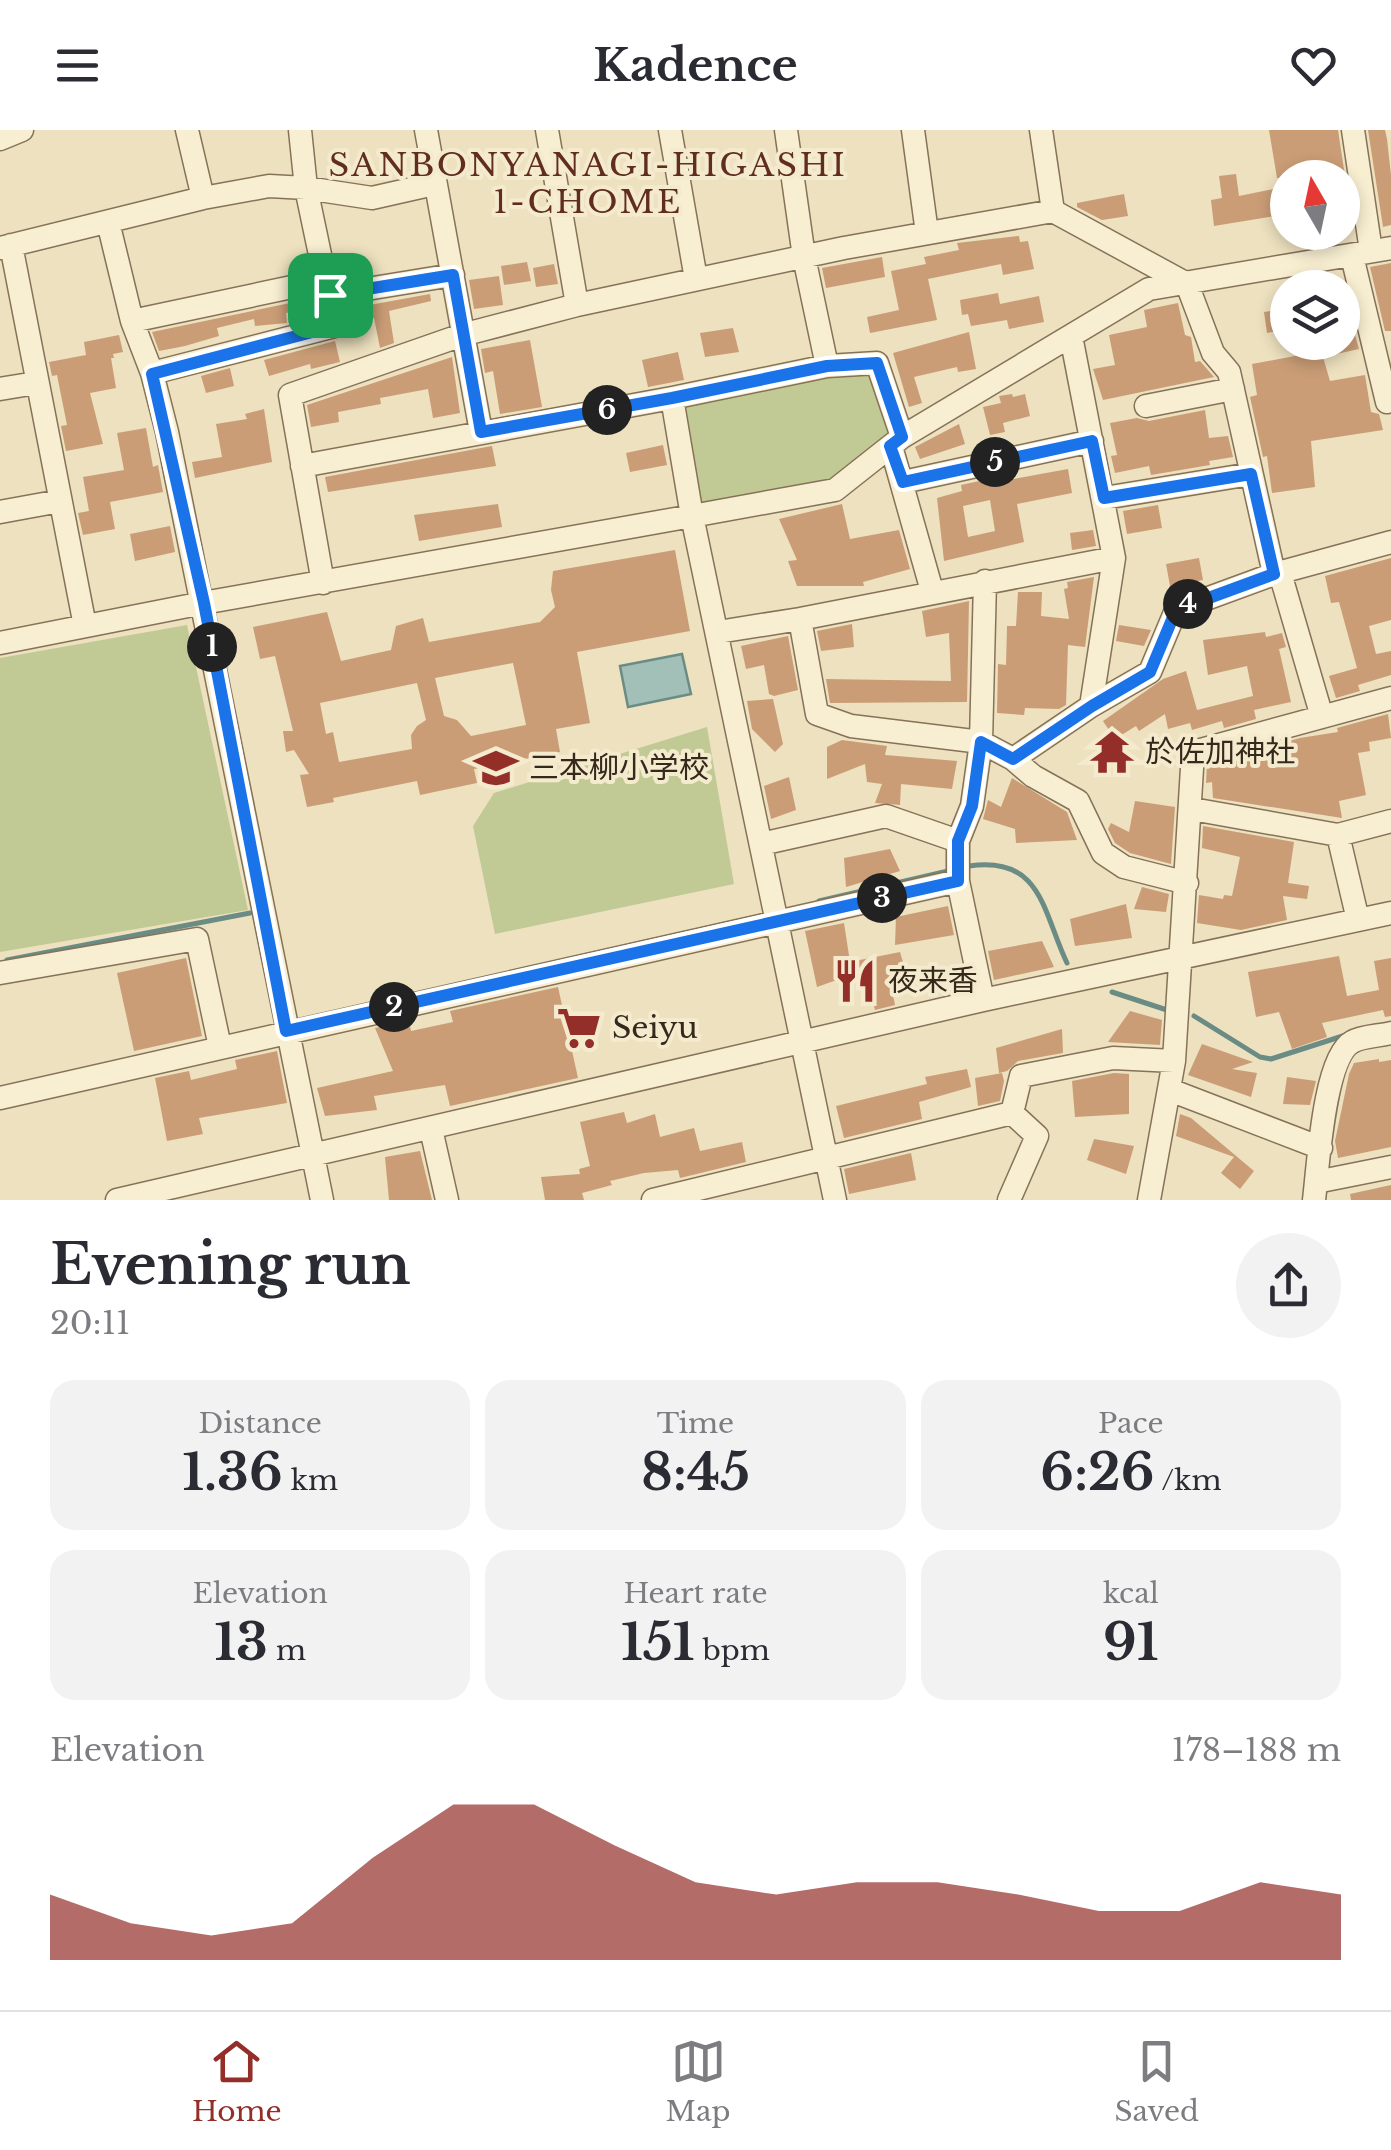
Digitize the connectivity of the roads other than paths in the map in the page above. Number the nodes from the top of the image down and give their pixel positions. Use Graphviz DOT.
graph roads {
  1 [pos="22,130"];
  2 [pos="186,130"];
  3 [pos="300,130"];
  4 [pos="426,130"];
  5 [pos="548,130"];
  6 [pos="670,130"];
  7 [pos="786,130"];
  8 [pos="912,130"];
  9 [pos="1041,130"];
  10 [pos="1353,130"];
  11 [pos="0,139"];
  12 [pos="434,184"];
  13 [pos="306,188"];
  14 [pos="203,198"];
  15 [pos="1053,211"];
  16 [pos="108,222"];
  17 [pos="926,233"];
  18 [pos="5,246"];
  19 [pos="1371,252"];
  20 [pos="804,257"];
  21 [pos="453,275"];
  22 [pos="696,279"];
  23 [pos="1187,284"];
  24 [pos="327,288"];
  25 [pos="577,305"];
  26 [pos="132,321"];
  27 [pos="462,335"];
  28 [pos="1071,336"];
  29 [pos="827,366"];
  30 [pos="152,374"];
  31 [pos="36,383"];
  32 [pos="0,389"];
  33 [pos="1233,389"];
  34 [pos="672,398"];
  35 [pos="1391,401"];
  36 [pos="1146,406"];
  37 [pos="481,432"];
  38 [pos="1092,441"];
  39 [pos="896,442"];
  40 [pos="302,466"];
  41 [pos="1251,474"];
  42 [pos="903,482"];
  43 [pos="1104,498"];
  44 [pos="60,501"];
  45 [pos="0,512"];
  46 [pos="692,516"];
  47 [pos="1391,542"];
  48 [pos="1114,558"];
  49 [pos="1277,573"];
  50 [pos="985,581"];
  51 [pos="323,583"];
  52 [pos="932,591"];
  53 [pos="204,603"];
  54 [pos="800,619"];
  55 [pos="85,626"];
  56 [pos="718,632"];
  57 [pos="0,644"];
  58 [pos="1391,698"];
  59 [pos="1092,706"];
  60 [pos="1322,717"];
  61 [pos="981,742"];
  62 [pos="1013,759"];
  63 [pos="1192,809"];
  64 [pos="1391,821"];
  65 [pos="1338,835"];
  66 [pos="958,841"];
  67 [pos="762,844"];
  68 [pos="958,881"];
  69 [pos="1187,883"];
  70 [pos="1391,913"];
  71 [pos="1358,920"];
  72 [pos="779,921"];
  73 [pos="1182,960"];
  74 [pos="0,972"];
  75 [pos="982,1000"];
  76 [pos="286,1031"];
  77 [pos="1391,1033"];
  78 [pos="802,1043"];
  79 [pos="220,1048"];
  80 [pos="1174,1061"];
  81 [pos="1170,1090"];
  82 [pos="0,1098"];
  83 [pos="1012,1113"];
  84 [pos="432,1129"];
  85 [pos="1321,1148"];
  86 [pos="313,1156"];
  87 [pos="828,1160"];
  88 [pos="1391,1166"];
  89 [pos="1315,1191"];
  90 [pos="117,1200"];
  91 [pos="322,1200"];
  92 [pos="447,1200"];
  93 [pos="653,1200"];
  94 [pos="835,1200"];
  95 [pos="1009,1200"];
  96 [pos="1150,1200"];
  1 -- 11 [label="street"];
  2 -- 14 [label="street"];
  3 -- 13 [label="street"];
  4 -- 12 [label="street"];
  5 -- 25 [label="street"];
  6 -- 22 [label="street"];
  7 -- 20 [label="street"];
  8 -- 17 [label="street"];
  9 -- 15 [label="street"];
  10 -- 19 [label="street"];
  12 -- 13 [label="street"];
  12 -- 21 [label="street"];
  13 -- 14 [label="street"];
  13 -- 24 [label="street"];
  14 -- 16 [label="street"];
  15 -- 17 [label="street"];
  15 -- 23 [label="street"];
  16 -- 18 [label="street"];
  16 -- 26 [label="street"];
  17 -- 20 [label="street"];
  18 -- 31 [label="street"];
  19 -- 23 [label="street"];
  19 -- 35 [label="street"];
  20 -- 22 [label="street"];
  20 -- 29 [label="street"];
  21 -- 24 [label="street"];
  21 -- 27 [label="street"];
  22 -- 25 [label="street"];
  23 -- 28 [label="street"];
  23 -- 33 [label="street"];
  24 -- 26 [label="street"];
  24 -- 30 [label="street"];
  25 -- 27 [label="street"];
  26 -- 30 [label="street"];
  27 -- 37 [label="street"];
  27 -- 40 [label="street"];
  28 -- 38 [label="street"];
  28 -- 39 [label="street"];
  29 -- 34 [label="street"];
  29 -- 39 [label="street"];
  30 -- 53 [label="street"];
  31 -- 32 [label="street"];
  31 -- 44 [label="street"];
  33 -- 36 [label="street"];
  33 -- 41 [label="street"];
  34 -- 37 [label="street"];
  34 -- 46 [label="street"];
  37 -- 40 [label="street"];
  38 -- 42 [label="street"];
  38 -- 43 [label="street"];
  39 -- 42 [label="street"];
  39 -- 46 [label="street"];
  40 -- 51 [label="street"];
  41 -- 43 [label="street"];
  41 -- 49 [label="street"];
  42 -- 52 [label="street"];
  43 -- 48 [label="street"];
  44 -- 45 [label="street"];
  44 -- 55 [label="street"];
  46 -- 51 [label="street"];
  46 -- 56 [label="street"];
  47 -- 49 [label="street"];
  48 -- 50 [label="street"];
  48 -- 59 [label="street"];
  49 -- 59 [label="street"];
  49 -- 60 [label="street"];
  50 -- 52 [label="street"];
  50 -- 61 [label="street"];
  51 -- 53 [label="street"];
  52 -- 54 [label="street"];
  53 -- 55 [label="street"];
  53 -- 76 [label="street"];
  54 -- 56 [label="street"];
  54 -- 61 [label="street"];
  55 -- 57 [label="street"];
  56 -- 67 [label="street"];
  58 -- 60 [label="street"];
  59 -- 62 [label="street"];
  60 -- 63 [label="street"];
  61 -- 62 [label="street"];
  61 -- 66 [label="street"];
  62 -- 69 [label="street"];
  63 -- 65 [label="street"];
  63 -- 69 [label="street"];
  64 -- 65 [label="street"];
  65 -- 71 [label="street"];
  66 -- 67 [label="street"];
  66 -- 68 [label="street"];
  67 -- 72 [label="street"];
  68 -- 72 [label="street"];
  68 -- 75 [label="street"];
  69 -- 73 [label="street"];
  70 -- 71 [label="street"];
  71 -- 73 [label="street"];
  72 -- 76 [label="street"];
  72 -- 78 [label="street"];
  73 -- 75 [label="street"];
  73 -- 80 [label="street"];
  74 -- 79 [label="street"];
  75 -- 78 [label="street"];
  76 -- 79 [label="street"];
  76 -- 86 [label="street"];
  77 -- 85 [label="street"];
  78 -- 84 [label="street"];
  78 -- 87 [label="street"];
  79 -- 82 [label="street"];
  80 -- 81 [label="street"];
  80 -- 83 [label="street"];
  81 -- 85 [label="street"];
  81 -- 96 [label="street"];
  83 -- 87 [label="street"];
  83 -- 95 [label="street"];
  84 -- 86 [label="street"];
  84 -- 92 [label="street"];
  85 -- 89 [label="street"];
  86 -- 90 [label="street"];
  86 -- 91 [label="street"];
  87 -- 93 [label="street"];
  87 -- 94 [label="street"];
  88 -- 89 [label="street"];
}
